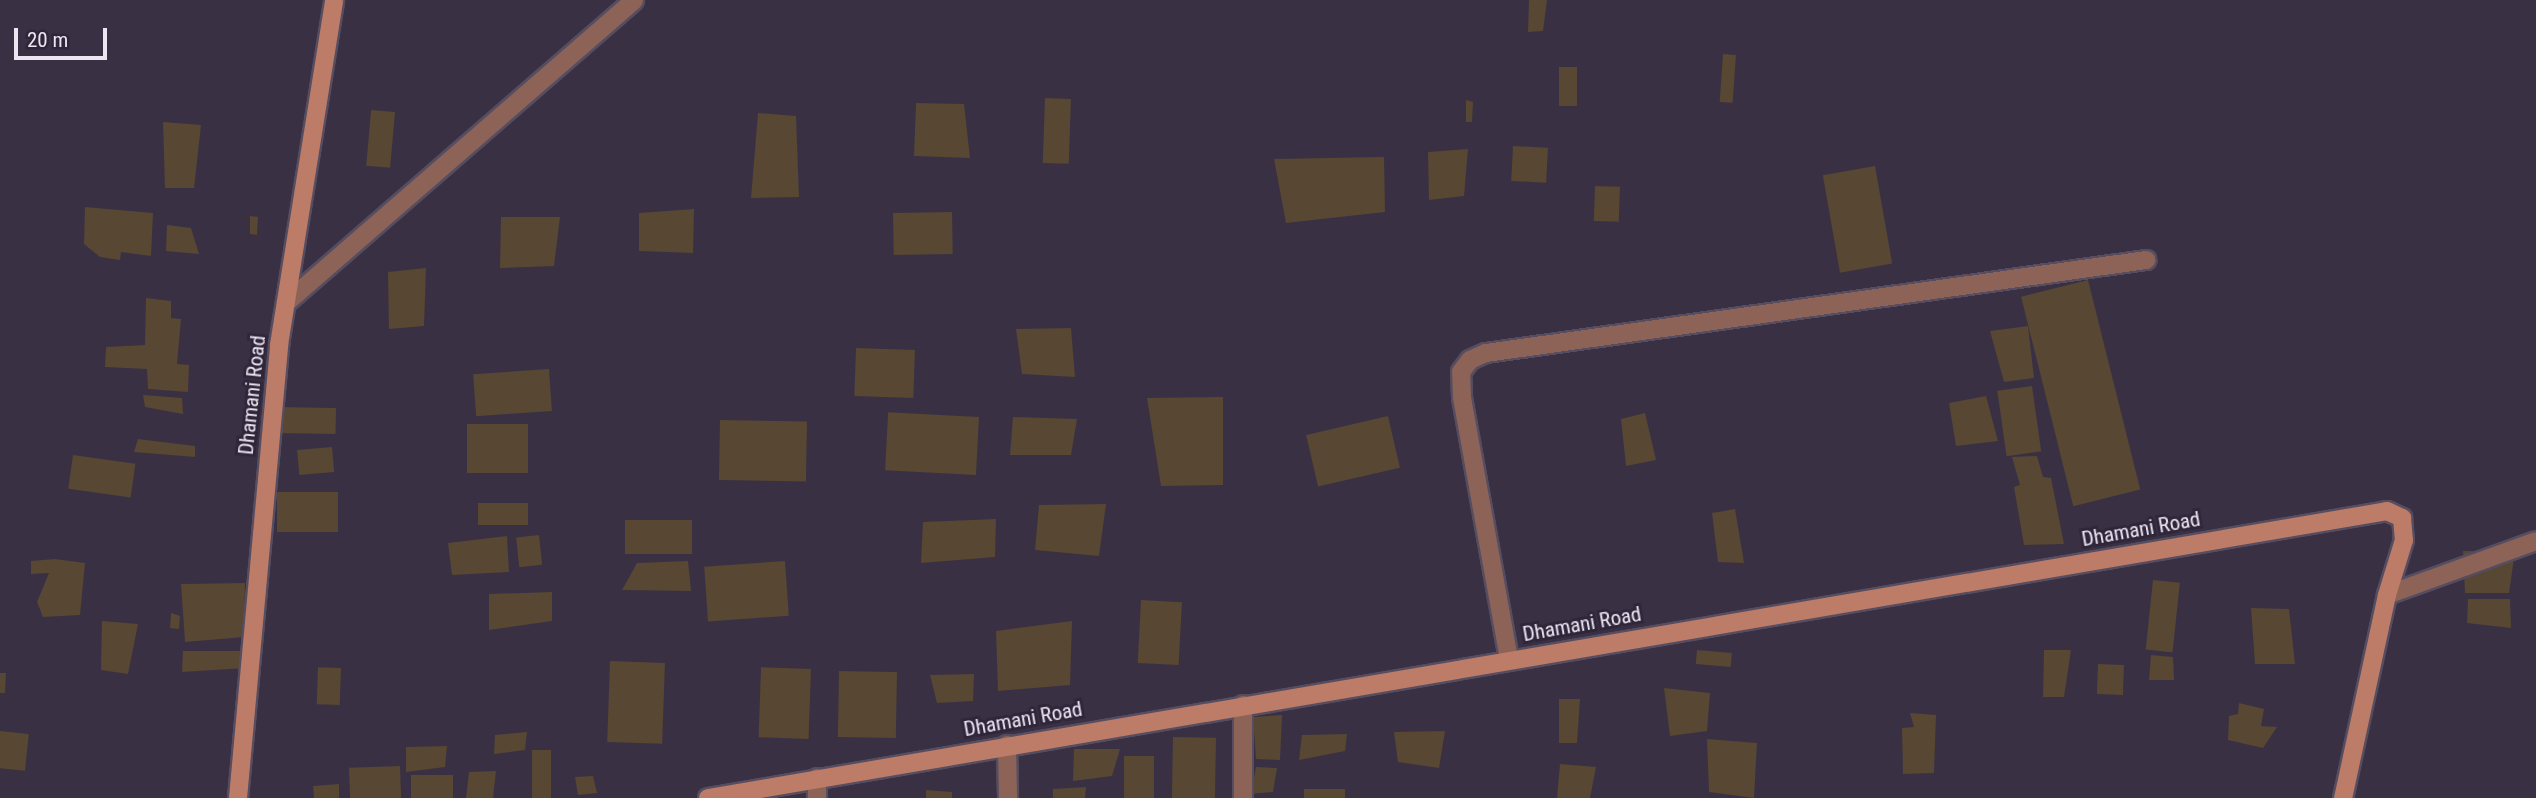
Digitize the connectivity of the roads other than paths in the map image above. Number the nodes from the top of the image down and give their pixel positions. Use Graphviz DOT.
graph roads {
  1 [pos="334,0"];
  2 [pos="634,0"];
  3 [pos="2146,260"];
  4 [pos="286,303"];
  5 [pos="2536,541"];
  6 [pos="2387,595"];
  7 [pos="1509,659"];
  8 [pos="1243,705"];
  9 [pos="1007,745"];
  10 [pos="817,778"];
  11 [pos="238,798"];
  12 [pos="708,798"];
  13 [pos="817,798"];
  14 [pos="1008,798"];
  15 [pos="1243,798"];
  16 [pos="2343,798"];
  1 -- 4 [label="main road, Dhamani Road"];
  2 -- 4 [label="street"];
  3 -- 7 [label="street"];
  4 -- 11 [label="main road, Dhamani Road"];
  5 -- 6 [label="street"];
  6 -- 7 [label="main road, Dhamani Road"];
  6 -- 16 [label="main road"];
  7 -- 8 [label="main road, Dhamani Road"];
  8 -- 9 [label="main road, Dhamani Road"];
  8 -- 15 [label="street"];
  9 -- 10 [label="main road, Dhamani Road"];
  9 -- 14 [label="street"];
  10 -- 12 [label="main road, Dhamani Road"];
  10 -- 13 [label="street"];
}
